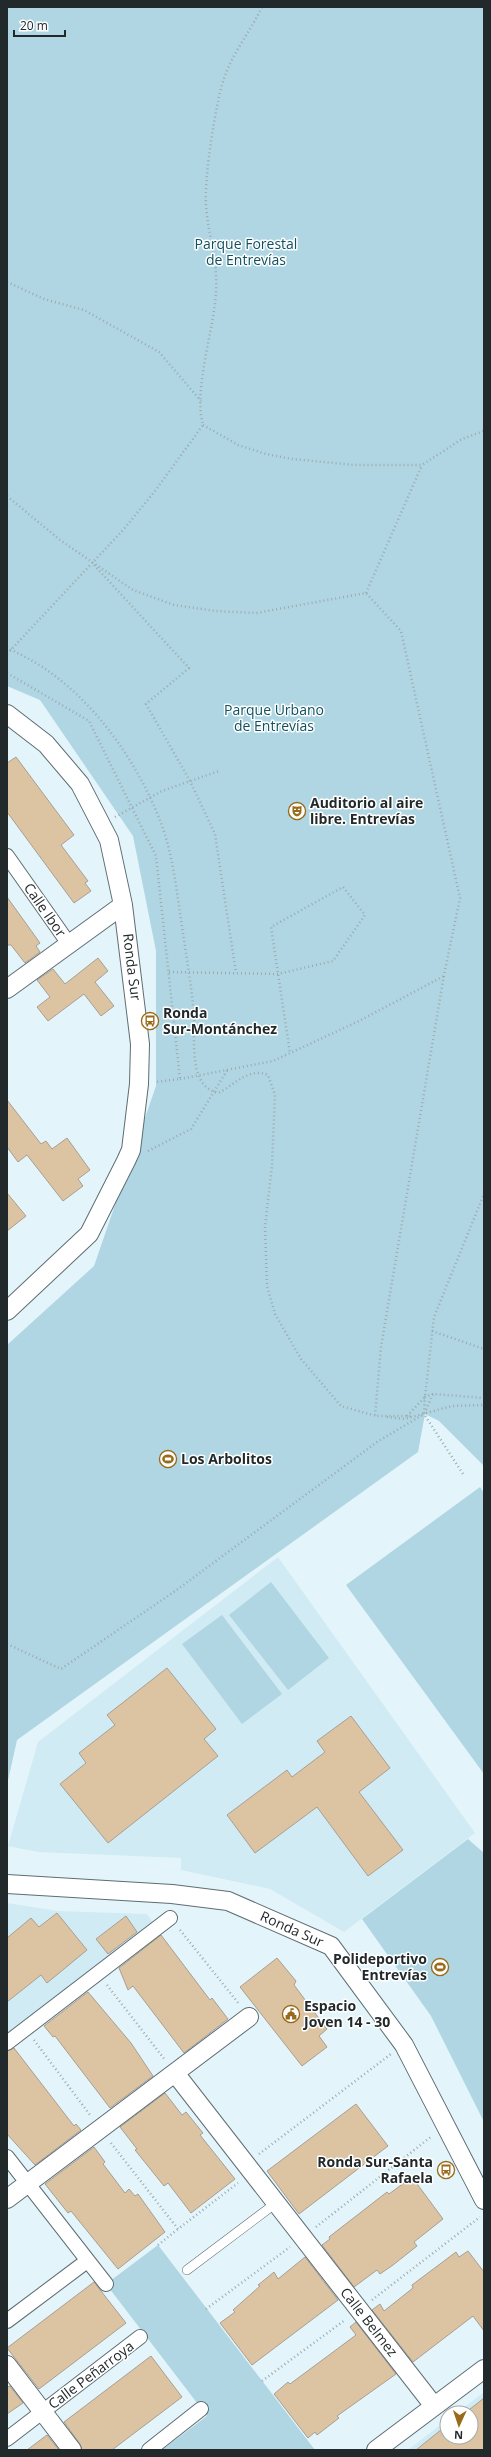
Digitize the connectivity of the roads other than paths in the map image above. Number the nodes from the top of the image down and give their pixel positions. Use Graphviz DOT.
graph roads {
  1 [pos="7,714"];
  2 [pos="7,856"];
  3 [pos="124,905"];
  4 [pos="70,944"];
  5 [pos="7,988"];
  6 [pos="7,1311"];
  7 [pos="7,1884"];
  8 [pos="170,1918"];
  9 [pos="249,2017"];
  10 [pos="7,2043"];
  11 [pos="175,2073"];
  12 [pos="7,2158"];
  13 [pos="27,2184"];
  14 [pos="7,2199"];
  15 [pos="484,2200"];
  16 [pos="276,2203"];
  17 [pos="87,2261"];
  18 [pos="187,2270"];
  19 [pos="106,2284"];
  20 [pos="7,2321"];
  21 [pos="140,2338"];
  22 [pos="7,2366"];
  23 [pos="484,2369"];
  24 [pos="434,2406"];
  25 [pos="201,2409"];
  26 [pos="43,2412"];
  27 [pos="7,2439"];
  28 [pos="72,2450"];
  29 [pos="149,2450"];
  30 [pos="376,2450"];
  1 -- 3 [label="street, Ronda Sur"];
  2 -- 4 [label="street, Calle Ibor"];
  3 -- 4 [label="street"];
  3 -- 6 [label="street, Ronda Sur"];
  4 -- 5 [label="street"];
  7 -- 15 [label="street, Ronda Sur"];
  8 -- 10 [label="street"];
  9 -- 11 [label="street"];
  11 -- 13 [label="street"];
  11 -- 16 [label="street, Calle Belmez"];
  12 -- 13 [label="street"];
  13 -- 14 [label="street"];
  13 -- 17 [label="street"];
  16 -- 18 [label="lane"];
  16 -- 24 [label="street, Calle Belmez"];
  17 -- 19 [label="street"];
  17 -- 20 [label="street"];
  21 -- 26 [label="street, Calle Peñarroya"];
  22 -- 26 [label="street, Calle Peñarroya"];
  23 -- 24 [label="street"];
  24 -- 30 [label="street"];
  25 -- 29 [label="street"];
  26 -- 27 [label="street, Calle Peñarroya"];
  26 -- 28 [label="street, Calle Peñarroya"];
}
